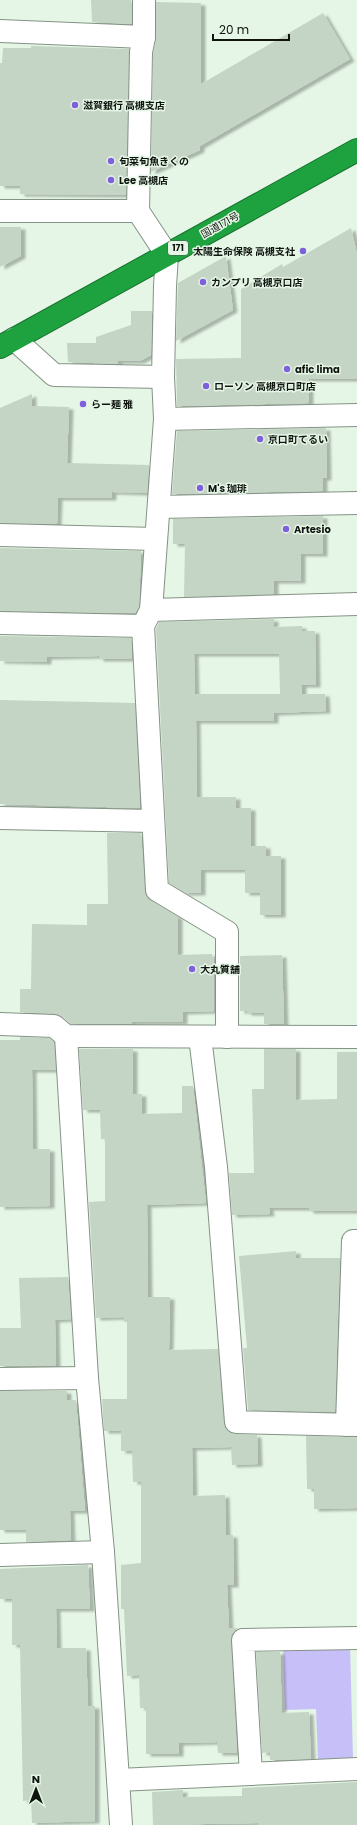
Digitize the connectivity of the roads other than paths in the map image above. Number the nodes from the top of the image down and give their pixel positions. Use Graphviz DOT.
graph roads {
  1 [pos="144,0"];
  2 [pos="0,31"];
  3 [pos="144,37"];
  4 [pos="357,150"];
  5 [pos="0,211"];
  6 [pos="138,211"];
  7 [pos="167,255"];
  8 [pos="7,343"];
  9 [pos="163,377"];
  10 [pos="357,415"];
  11 [pos="165,419"];
  12 [pos="357,503"];
  13 [pos="159,507"];
  14 [pos="0,535"];
  15 [pos="156,540"];
  16 [pos="357,604"];
  17 [pos="147,618"];
  18 [pos="0,623"];
  19 [pos="0,818"];
  20 [pos="154,821"];
  21 [pos="0,1024"];
  22 [pos="66,1036"];
  23 [pos="200,1037"];
  24 [pos="227,1037"];
  25 [pos="357,1037"];
  26 [pos="357,1241"];
  27 [pos="87,1378"];
  28 [pos="0,1379"];
  29 [pos="352,1425"];
  30 [pos="103,1552"];
  31 [pos="0,1555"];
  32 [pos="357,1638"];
  33 [pos="357,1769"];
  34 [pos="251,1774"];
  35 [pos="118,1780"];
  36 [pos="121,1825"];
  1 -- 3 [label="street"];
  2 -- 3 [label="street"];
  3 -- 6 [label="street"];
  4 -- 7 [label="highway, 国道171号 / 171"];
  5 -- 6 [label="street"];
  6 -- 7 [label="street"];
  7 -- 8 [label="highway, 国道171号 / 171"];
  7 -- 9 [label="street"];
  8 -- 9 [label="street"];
  9 -- 11 [label="street"];
  10 -- 11 [label="street"];
  11 -- 13 [label="street"];
  12 -- 13 [label="street"];
  13 -- 15 [label="street"];
  14 -- 15 [label="street"];
  15 -- 17 [label="street"];
  16 -- 17 [label="street"];
  17 -- 18 [label="street"];
  17 -- 20 [label="street"];
  19 -- 20 [label="street"];
  20 -- 24 [label="street"];
  21 -- 22 [label="street"];
  22 -- 23 [label="street"];
  22 -- 27 [label="street"];
  23 -- 24 [label="street"];
  23 -- 29 [label="street"];
  24 -- 25 [label="street"];
  26 -- 29 [label="street"];
  27 -- 28 [label="street"];
  27 -- 30 [label="street"];
  30 -- 31 [label="street"];
  30 -- 35 [label="street"];
  32 -- 34 [label="street"];
  33 -- 34 [label="street"];
  34 -- 35 [label="street"];
  35 -- 36 [label="street"];
}
